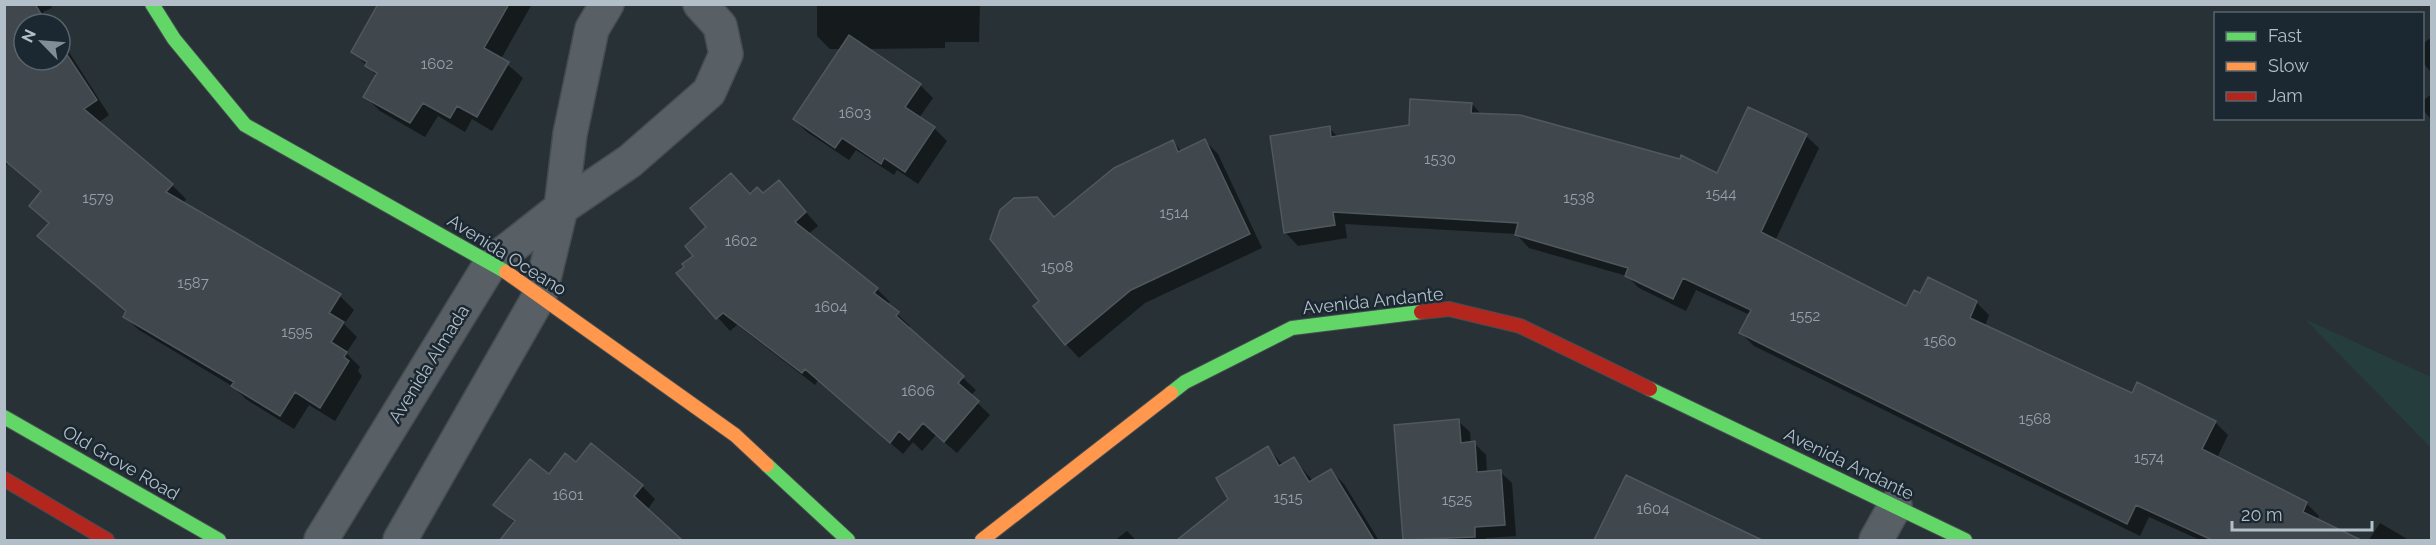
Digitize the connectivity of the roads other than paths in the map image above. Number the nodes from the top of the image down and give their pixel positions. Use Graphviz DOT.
graph roads {
  1 [pos="152,4"];
  2 [pos="607,4"];
  3 [pos="700,4"];
  4 [pos="561,208"];
  5 [pos="491,263"];
  6 [pos="540,295"];
  7 [pos="4,417"];
  8 [pos="4,479"];
  9 [pos="1895,506"];
  10 [pos="107,540"];
  11 [pos="219,540"];
  12 [pos="321,540"];
  13 [pos="400,540"];
  14 [pos="848,540"];
  15 [pos="982,540"];
  16 [pos="1876,540"];
  17 [pos="1965,540"];
  1 -- 5 [label="street, Avenida Oceano"];
  2 -- 4 [label="street"];
  3 -- 4 [label="street, Avenida Almada"];
  4 -- 5 [label="street, Avenida Almada"];
  4 -- 6 [label="street"];
  5 -- 6 [label="street, Avenida Oceano"];
  5 -- 12 [label="street, Avenida Almada"];
  6 -- 13 [label="street"];
  6 -- 14 [label="street, Avenida Oceano"];
  7 -- 11 [label="street, Old Grove Road"];
  8 -- 10 [label="street"];
  9 -- 15 [label="street, Avenida Andante"];
  9 -- 16 [label="street"];
  9 -- 17 [label="street, Avenida Andante"];
}
